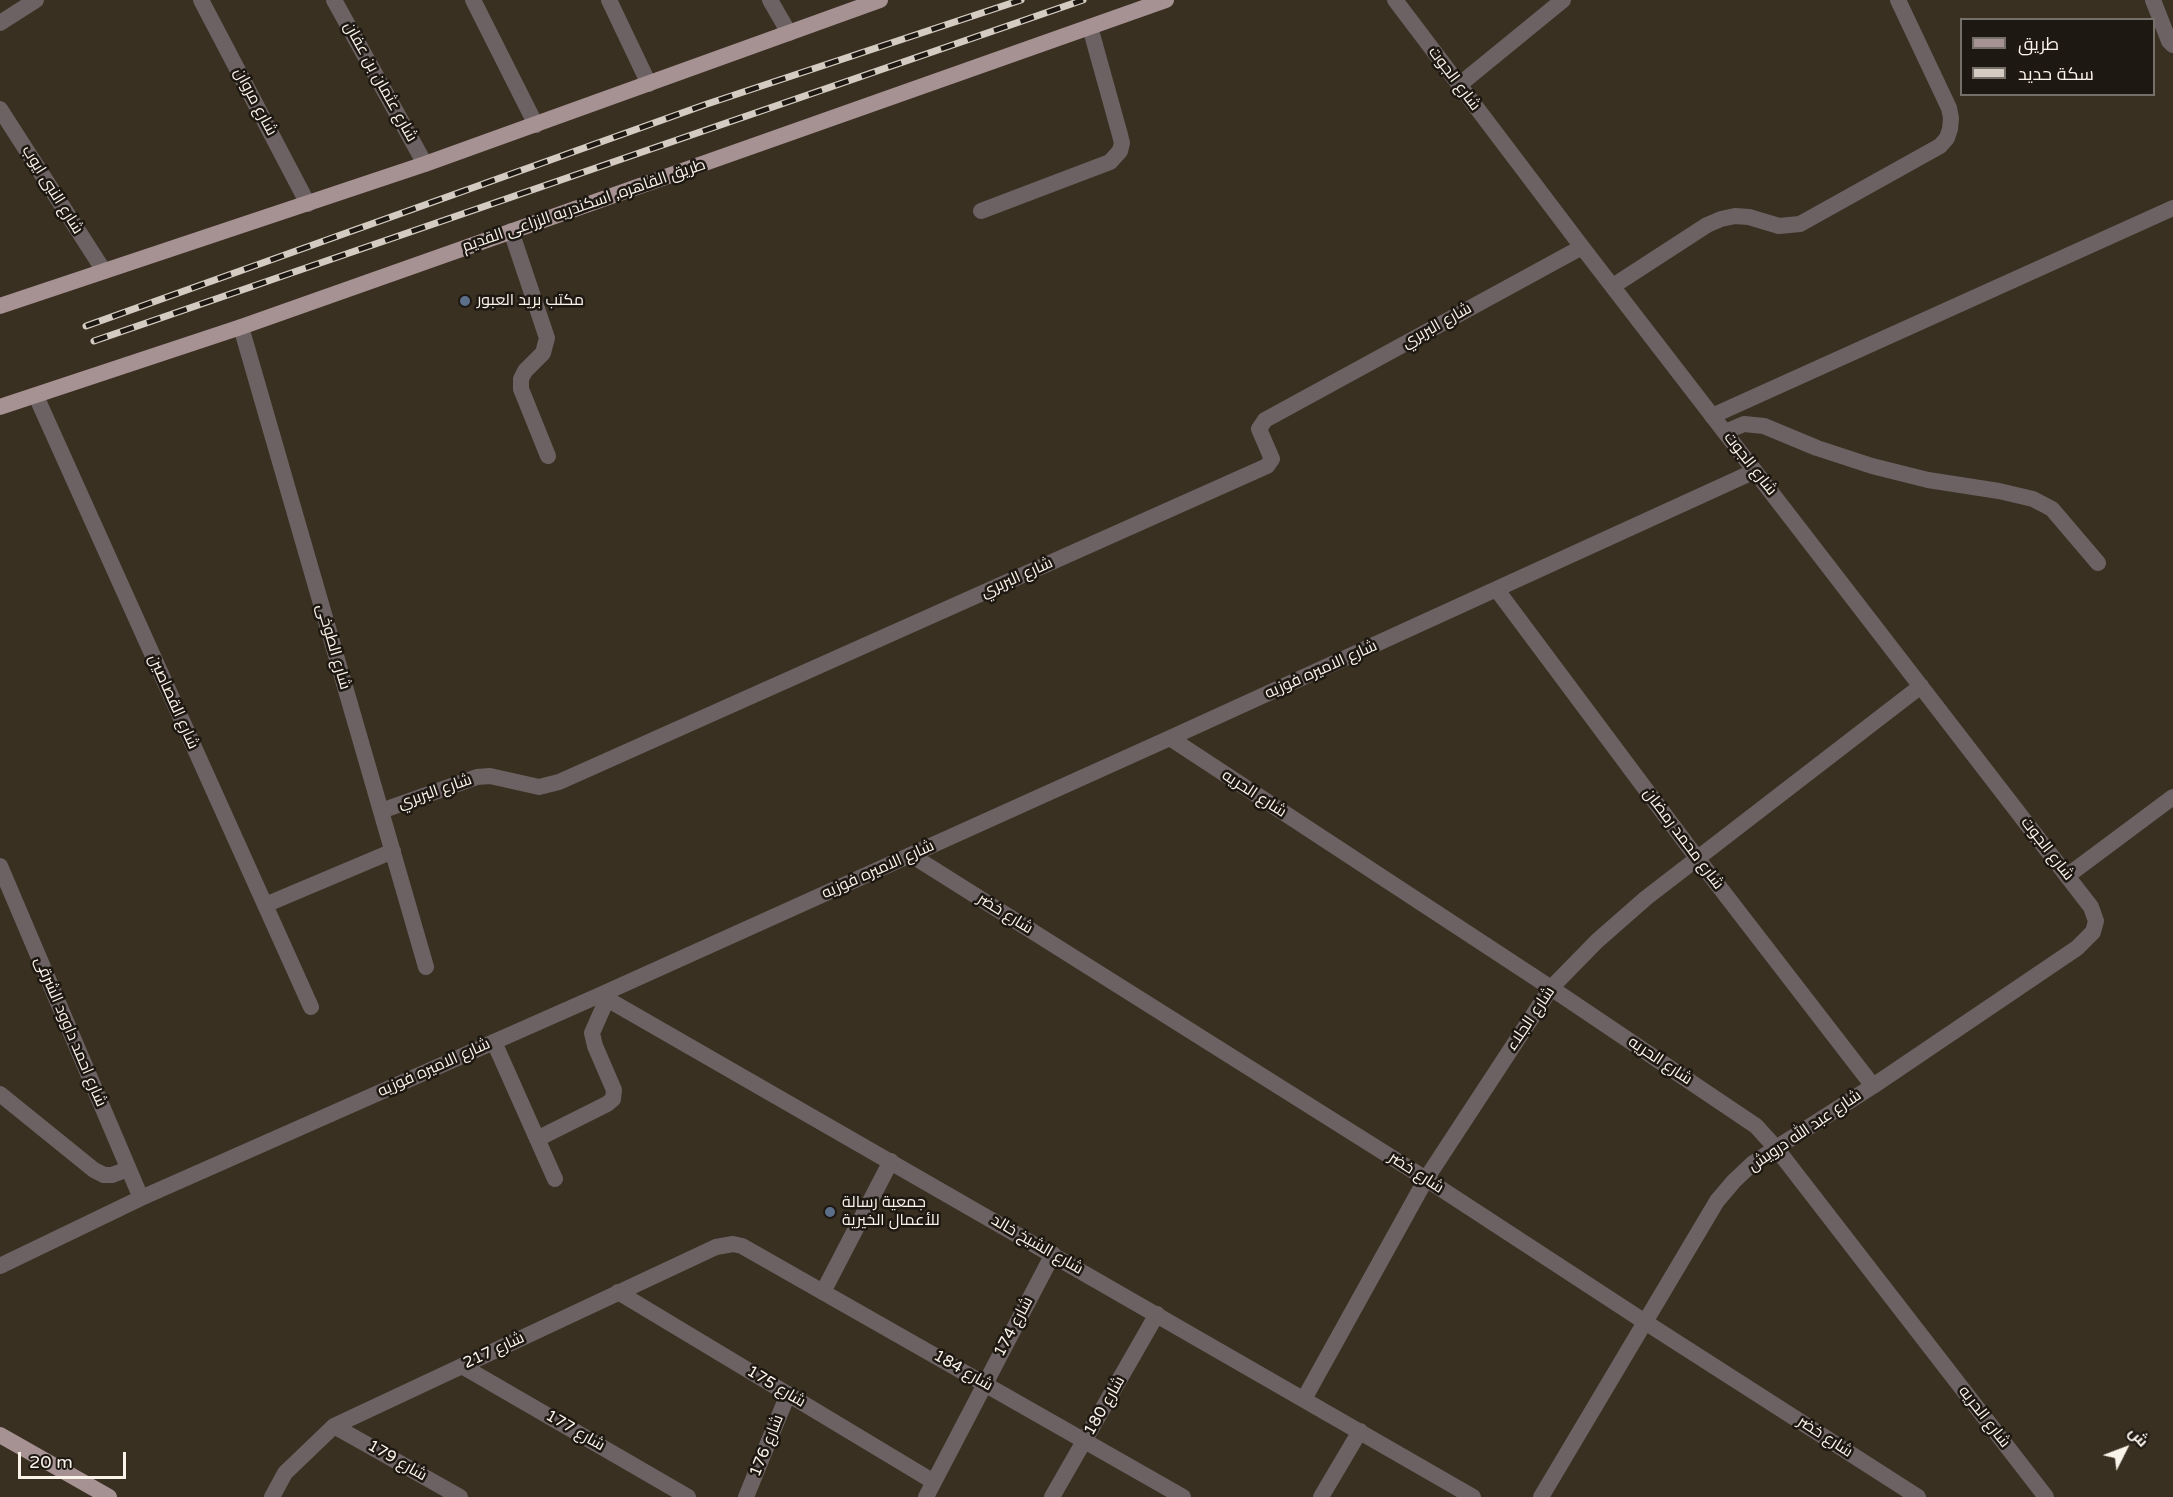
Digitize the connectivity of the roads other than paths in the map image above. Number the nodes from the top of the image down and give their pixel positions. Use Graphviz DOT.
graph roads {
  1 [pos="36,0"];
  2 [pos="201,0"];
  3 [pos="334,0"];
  4 [pos="473,0"];
  5 [pos="609,0"];
  6 [pos="770,0"];
  7 [pos="880,0"];
  8 [pos="1166,0"];
  9 [pos="1395,0"];
  10 [pos="1563,0"];
  11 [pos="1898,0"];
  12 [pos="2153,0"];
  13 [pos="0,22"];
  14 [pos="1090,27"];
  15 [pos="789,33"];
  16 [pos="2173,45"];
  17 [pos="649,84"];
  18 [pos="1459,85"];
  19 [pos="0,109"];
  20 [pos="536,125"];
  21 [pos="425,164"];
  22 [pos="308,204"];
  23 [pos="2173,208"];
  24 [pos="981,211"];
  25 [pos="511,231"];
  26 [pos="1582,247"];
  27 [pos="104,272"];
  28 [pos="1612,286"];
  29 [pos="0,306"];
  30 [pos="241,327"];
  31 [pos="36,396"];
  32 [pos="0,407"];
  33 [pos="1712,416"];
  34 [pos="1725,432"];
  35 [pos="548,456"];
  36 [pos="1755,471"];
  37 [pos="2098,563"];
  38 [pos="1497,590"];
  39 [pos="1921,686"];
  40 [pos="1170,738"];
  41 [pos="2173,797"];
  42 [pos="381,811"];
  43 [pos="393,851"];
  44 [pos="911,855"];
  45 [pos="1697,858"];
  46 [pos="0,866"];
  47 [pos="2067,876"];
  48 [pos="265,905"];
  49 [pos="2093,932"];
  50 [pos="426,967"];
  51 [pos="1551,988"];
  52 [pos="604,997"];
  53 [pos="311,1007"];
  54 [pos="494,1041"];
  55 [pos="1873,1086"];
  56 [pos="0,1094"];
  57 [pos="537,1139"];
  58 [pos="1776,1148"];
  59 [pos="891,1161"];
  60 [pos="128,1169"];
  61 [pos="555,1179"];
  62 [pos="1426,1179"];
  63 [pos="141,1198"];
  64 [pos="742,1246"];
  65 [pos="1053,1254"];
  66 [pos="0,1266"];
  67 [pos="618,1292"];
  68 [pos="823,1292"];
  69 [pos="1158,1314"];
  70 [pos="1645,1322"];
  71 [pos="462,1366"];
  72 [pos="985,1384"];
  73 [pos="788,1394"];
  74 [pos="1304,1399"];
  75 [pos="334,1426"];
  76 [pos="1359,1431"];
  77 [pos="0,1435"];
  78 [pos="1085,1441"];
  79 [pos="930,1489"];
  80 [pos="109,1497"];
  81 [pos="272,1497"];
  82 [pos="460,1497"];
  83 [pos="688,1497"];
  84 [pos="746,1497"];
  85 [pos="1052,1497"];
  86 [pos="1183,1497"];
  87 [pos="1321,1497"];
  88 [pos="1473,1497"];
  89 [pos="1540,1497"];
  90 [pos="1918,1497"];
  91 [pos="2046,1497"];
  1 -- 13 [label="street"];
  2 -- 22 [label="street, شارع مروان"];
  3 -- 21 [label="street, شارع عثمان بن عفان"];
  4 -- 20 [label="street"];
  5 -- 17 [label="street"];
  6 -- 15 [label="street"];
  7 -- 15 [label="main road"];
  8 -- 14 [label="main road, طريق القاهره, اسكندريه الزراعى القديم"];
  9 -- 18 [label="street, شارع الجوت"];
  10 -- 18 [label="street"];
  11 -- 28 [label="street"];
  12 -- 16 [label="street"];
  14 -- 24 [label="street"];
  14 -- 25 [label="main road, طريق القاهره, اسكندريه الزراعى القديم"];
  15 -- 17 [label="main road"];
  17 -- 20 [label="main road"];
  18 -- 26 [label="street, شارع الجوت"];
  19 -- 27 [label="street, شارع النبى ايوب"];
  20 -- 21 [label="main road"];
  21 -- 22 [label="main road"];
  22 -- 27 [label="main road"];
  23 -- 33 [label="street"];
  25 -- 30 [label="main road, طريق القاهره, اسكندريه الزراعى القديم"];
  25 -- 35 [label="street"];
  26 -- 28 [label="street, شارع الجوت"];
  26 -- 42 [label="street, شارع البربري"];
  27 -- 29 [label="main road"];
  28 -- 33 [label="street, شارع الجوت"];
  30 -- 31 [label="main road, طريق القاهره, اسكندريه الزراعى القديم"];
  30 -- 42 [label="street, شارع الطوخى"];
  31 -- 32 [label="main road, طريق القاهره, اسكندريه الزراعى القديم"];
  31 -- 48 [label="street, شارع القصاصين"];
  33 -- 34 [label="street, شارع الجوت"];
  34 -- 36 [label="street, شارع الجوت"];
  34 -- 37 [label="street"];
  36 -- 38 [label="street, شارع الاميره فوزيه"];
  36 -- 39 [label="street, شارع الجوت"];
  38 -- 40 [label="street, شارع الاميره فوزيه"];
  38 -- 45 [label="street, شارع محمد رمضان"];
  39 -- 45 [label="street, شارع الجلاء"];
  39 -- 47 [label="street, شارع الجوت"];
  40 -- 44 [label="street, شارع الاميره فوزيه"];
  40 -- 51 [label="street, شارع الحريه"];
  41 -- 47 [label="street"];
  42 -- 43 [label="street, شارع الطوخى"];
  43 -- 48 [label="street"];
  43 -- 50 [label="street, شارع الطوخى"];
  44 -- 52 [label="street, شارع الاميره فوزيه"];
  44 -- 62 [label="street, شارع خضر"];
  45 -- 51 [label="street, شارع الجلاء"];
  45 -- 55 [label="street, شارع محمد رمضان"];
  46 -- 60 [label="street, شارع احمد داوود الشرقى"];
  47 -- 49 [label="street, شارع الجوت"];
  48 -- 53 [label="street, شارع القصاصين"];
  49 -- 55 [label="street, شارع عبد الله درويش"];
  51 -- 58 [label="street, شارع الحريه"];
  51 -- 62 [label="street, شارع الجلاء"];
  52 -- 54 [label="street, شارع الاميره فوزيه"];
  52 -- 57 [label="street"];
  52 -- 59 [label="street, شارع الشيخ خالد"];
  54 -- 57 [label="street"];
  54 -- 63 [label="street, شارع الاميره فوزيه"];
  55 -- 58 [label="street, شارع عبد الله درويش"];
  56 -- 60 [label="street"];
  57 -- 61 [label="street"];
  58 -- 70 [label="street, شارع عبد الله درويش"];
  58 -- 91 [label="street, شارع الحريه"];
  59 -- 65 [label="street, شارع الشيخ خالد"];
  59 -- 68 [label="street"];
  60 -- 63 [label="street, شارع احمد داوود الشرقى"];
  62 -- 70 [label="street, شارع خضر"];
  62 -- 74 [label="street, شارع الجلاء"];
  63 -- 66 [label="street, شارع الاميره فوزيه"];
  64 -- 67 [label="street, شارع 217"];
  64 -- 68 [label="street, شارع 184"];
  65 -- 69 [label="street, شارع الشيخ خالد"];
  65 -- 72 [label="street, شارع 174"];
  67 -- 71 [label="street, شارع 217"];
  67 -- 73 [label="street, شارع 175"];
  68 -- 72 [label="street, شارع 184"];
  69 -- 74 [label="street, شارع الشيخ خالد"];
  69 -- 78 [label="street, شارع 180"];
  70 -- 89 [label="street, شارع عبد الله درويش"];
  70 -- 90 [label="street, شارع خضر"];
  71 -- 75 [label="street, شارع 217"];
  71 -- 83 [label="street, شارع 177"];
  72 -- 78 [label="street, شارع 184"];
  72 -- 79 [label="street, شارع 174"];
  73 -- 79 [label="street, شارع 175"];
  73 -- 84 [label="street, شارع 176"];
  74 -- 76 [label="street, شارع الشيخ خالد"];
  75 -- 81 [label="street, شارع 217"];
  75 -- 82 [label="street, شارع 179"];
  76 -- 87 [label="street"];
  76 -- 88 [label="street, شارع الشيخ خالد"];
  77 -- 80 [label="main road"];
  78 -- 85 [label="street, شارع 180"];
  78 -- 86 [label="street, شارع 184"];
}
